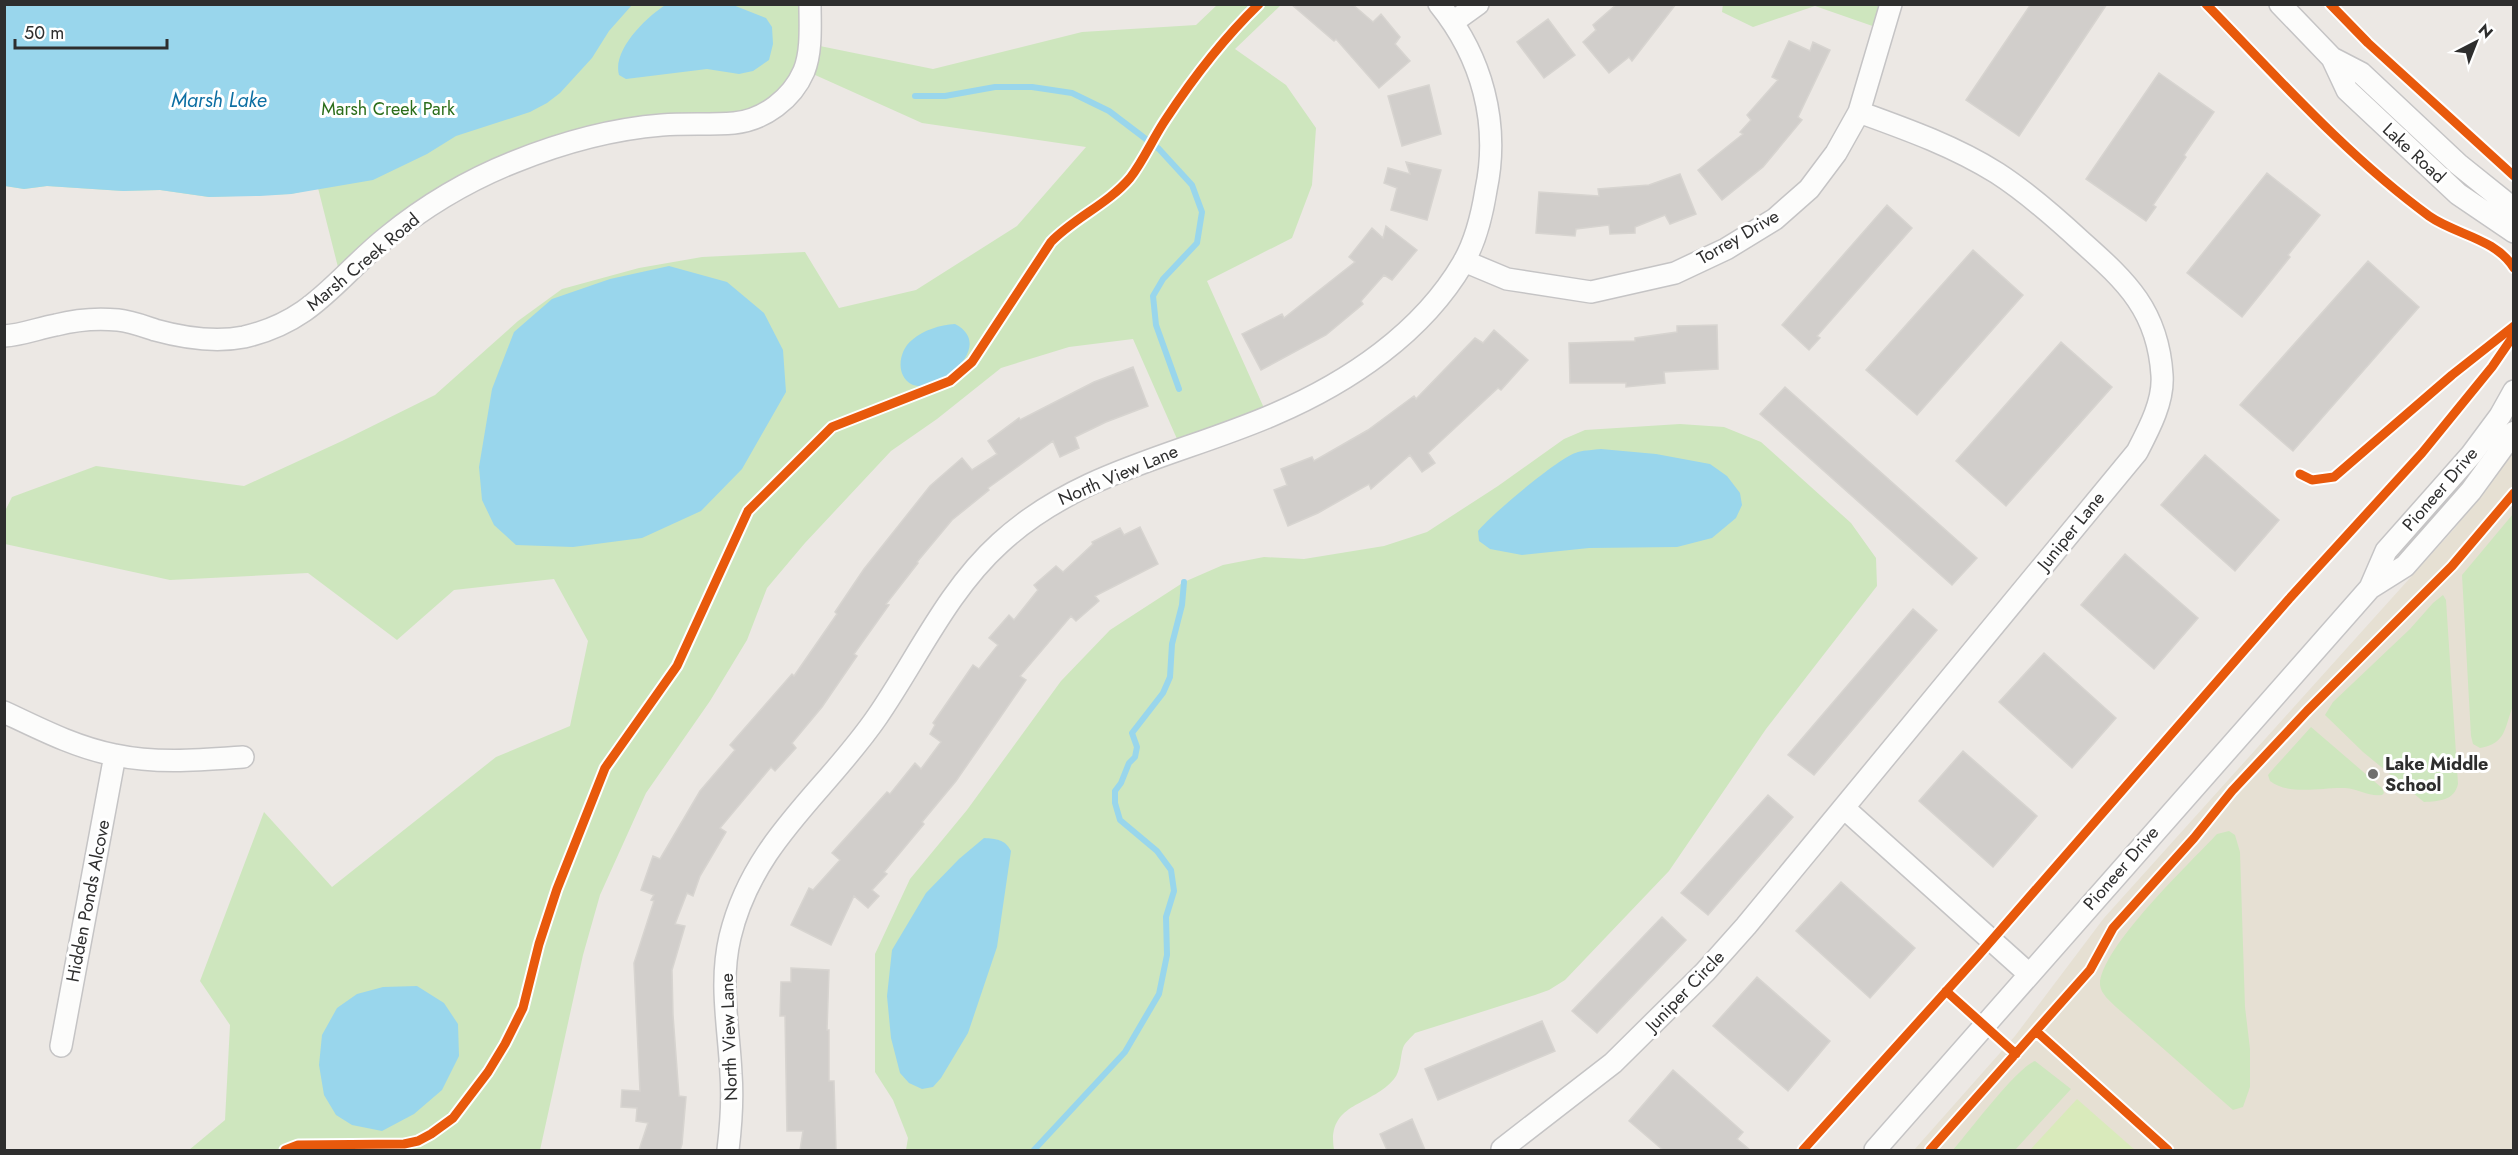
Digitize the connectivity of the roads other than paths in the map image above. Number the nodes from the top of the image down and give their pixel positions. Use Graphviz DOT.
graph roads {
  1 [pos="810,4"];
  2 [pos="1439,4"];
  3 [pos="1478,4"];
  4 [pos="1891,4"];
  5 [pos="2280,4"];
  6 [pos="1453,22"];
  7 [pos="2332,58"];
  8 [pos="1859,112"];
  9 [pos="2514,209"];
  10 [pos="2514,232"];
  11 [pos="1464,261"];
  12 [pos="4,336"];
  13 [pos="2514,391"];
  14 [pos="2514,432"];
  15 [pos="2370,588"];
  16 [pos="4,712"];
  17 [pos="115,755"];
  18 [pos="243,757"];
  19 [pos="1844,808"];
  20 [pos="2029,974"];
  21 [pos="61,1047"];
  22 [pos="1502,1149"];
  23 [pos="728,1150"];
  24 [pos="1875,1150"];
  1 -- 12 [label="street, Marsh Creek Road"];
  2 -- 6 [label="street, North View Lane"];
  3 -- 6 [label="street"];
  4 -- 8 [label="street, Torrey Drive"];
  5 -- 7 [label="street, Lake Road"];
  6 -- 11 [label="street, North View Lane"];
  7 -- 9 [label="street, Lake Road"];
  7 -- 10 [label="street, Lake Road"];
  8 -- 11 [label="street, Torrey Drive"];
  8 -- 19 [label="street, Juniper Lane"];
  11 -- 23 [label="street, North View Lane"];
  13 -- 15 [label="street, Pioneer Drive"];
  14 -- 15 [label="street, Pioneer Drive"];
  15 -- 20 [label="street, Pioneer Drive"];
  16 -- 17 [label="street"];
  17 -- 18 [label="street"];
  17 -- 21 [label="street, Hidden Ponds Alcove"];
  19 -- 20 [label="street"];
  19 -- 22 [label="street, Juniper Circle"];
  20 -- 24 [label="street, Pioneer Drive"];
}
